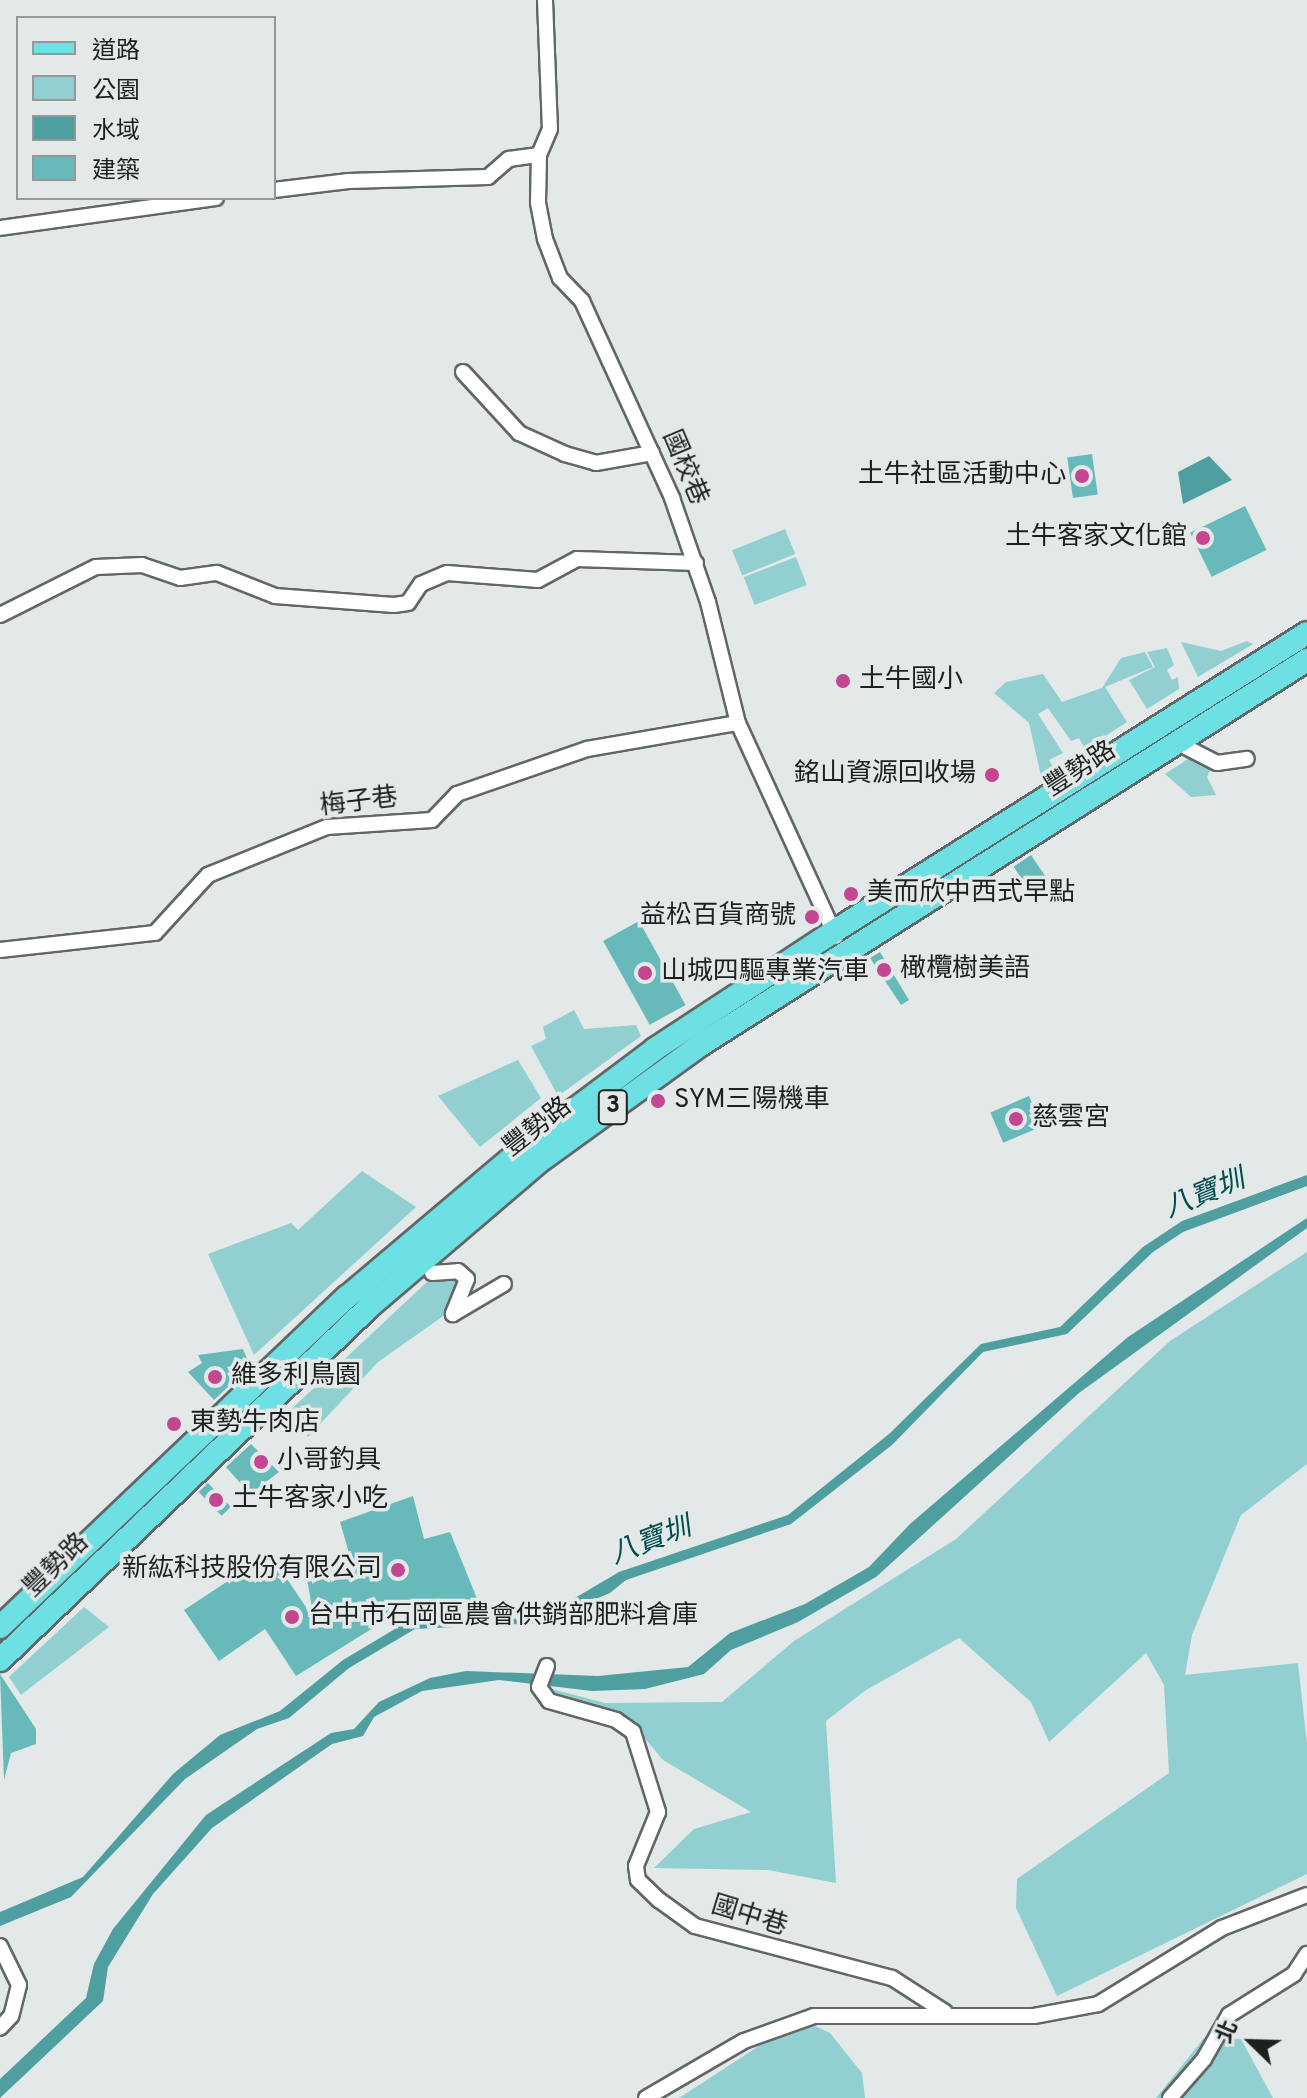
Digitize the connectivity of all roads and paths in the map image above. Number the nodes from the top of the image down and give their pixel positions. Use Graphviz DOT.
graph roads {
  1 [pos="545,0"];
  2 [pos="539,155"];
  3 [pos="276,190"];
  4 [pos="202,200"];
  5 [pos="0,228"];
  6 [pos="463,372"];
  7 [pos="652,453"];
  8 [pos="696,563"];
  9 [pos="0,615"];
  10 [pos="1307,633"];
  11 [pos="1307,660"];
  12 [pos="738,723"];
  13 [pos="1176,742"];
  14 [pos="1247,759"];
  15 [pos="1006,824"];
  16 [pos="1024,840"];
  17 [pos="839,941"];
  18 [pos="0,950"];
  19 [pos="432,1273"];
  20 [pos="504,1284"];
  21 [pos="0,1627"];
  22 [pos="0,1660"];
  23 [pos="547,1666"];
  24 [pos="1307,1895"];
  25 [pos="0,1946"];
  26 [pos="1307,1954"];
  27 [pos="945,2012"];
  28 [pos="0,2028"];
  29 [pos="646,2098"];
  30 [pos="1170,2098"];
  1 -- 2 [label="street, 國校巷"];
  2 -- 3 [label="street"];
  2 -- 7 [label="street, 國校巷"];
  4 -- 5 [label="street"];
  6 -- 7 [label="street"];
  7 -- 8 [label="street, 國校巷"];
  8 -- 9 [label="street"];
  8 -- 12 [label="street, 國校巷"];
  10 -- 15 [label="main road, 豐勢路 / 3"];
  11 -- 13 [label="main road, 豐勢路 / 3"];
  12 -- 17 [label="street, 國校巷"];
  12 -- 18 [label="street, 梅子巷"];
  13 -- 14 [label="street"];
  13 -- 16 [label="main road, 豐勢路 / 3"];
  15 -- 16 [label="street"];
  15 -- 17 [label="main road, 豐勢路 / 3"];
  16 -- 17 [label="main road, 豐勢路 / 3"];
  17 -- 21 [label="main road, 豐勢路 / 3"];
  17 -- 22 [label="main road, 豐勢路 / 3"];
  19 -- 20 [label="street"];
  23 -- 27 [label="street, 國中巷"];
  24 -- 27 [label="street"];
  25 -- 28 [label="street"];
  26 -- 30 [label="street"];
  27 -- 29 [label="street"];
}
